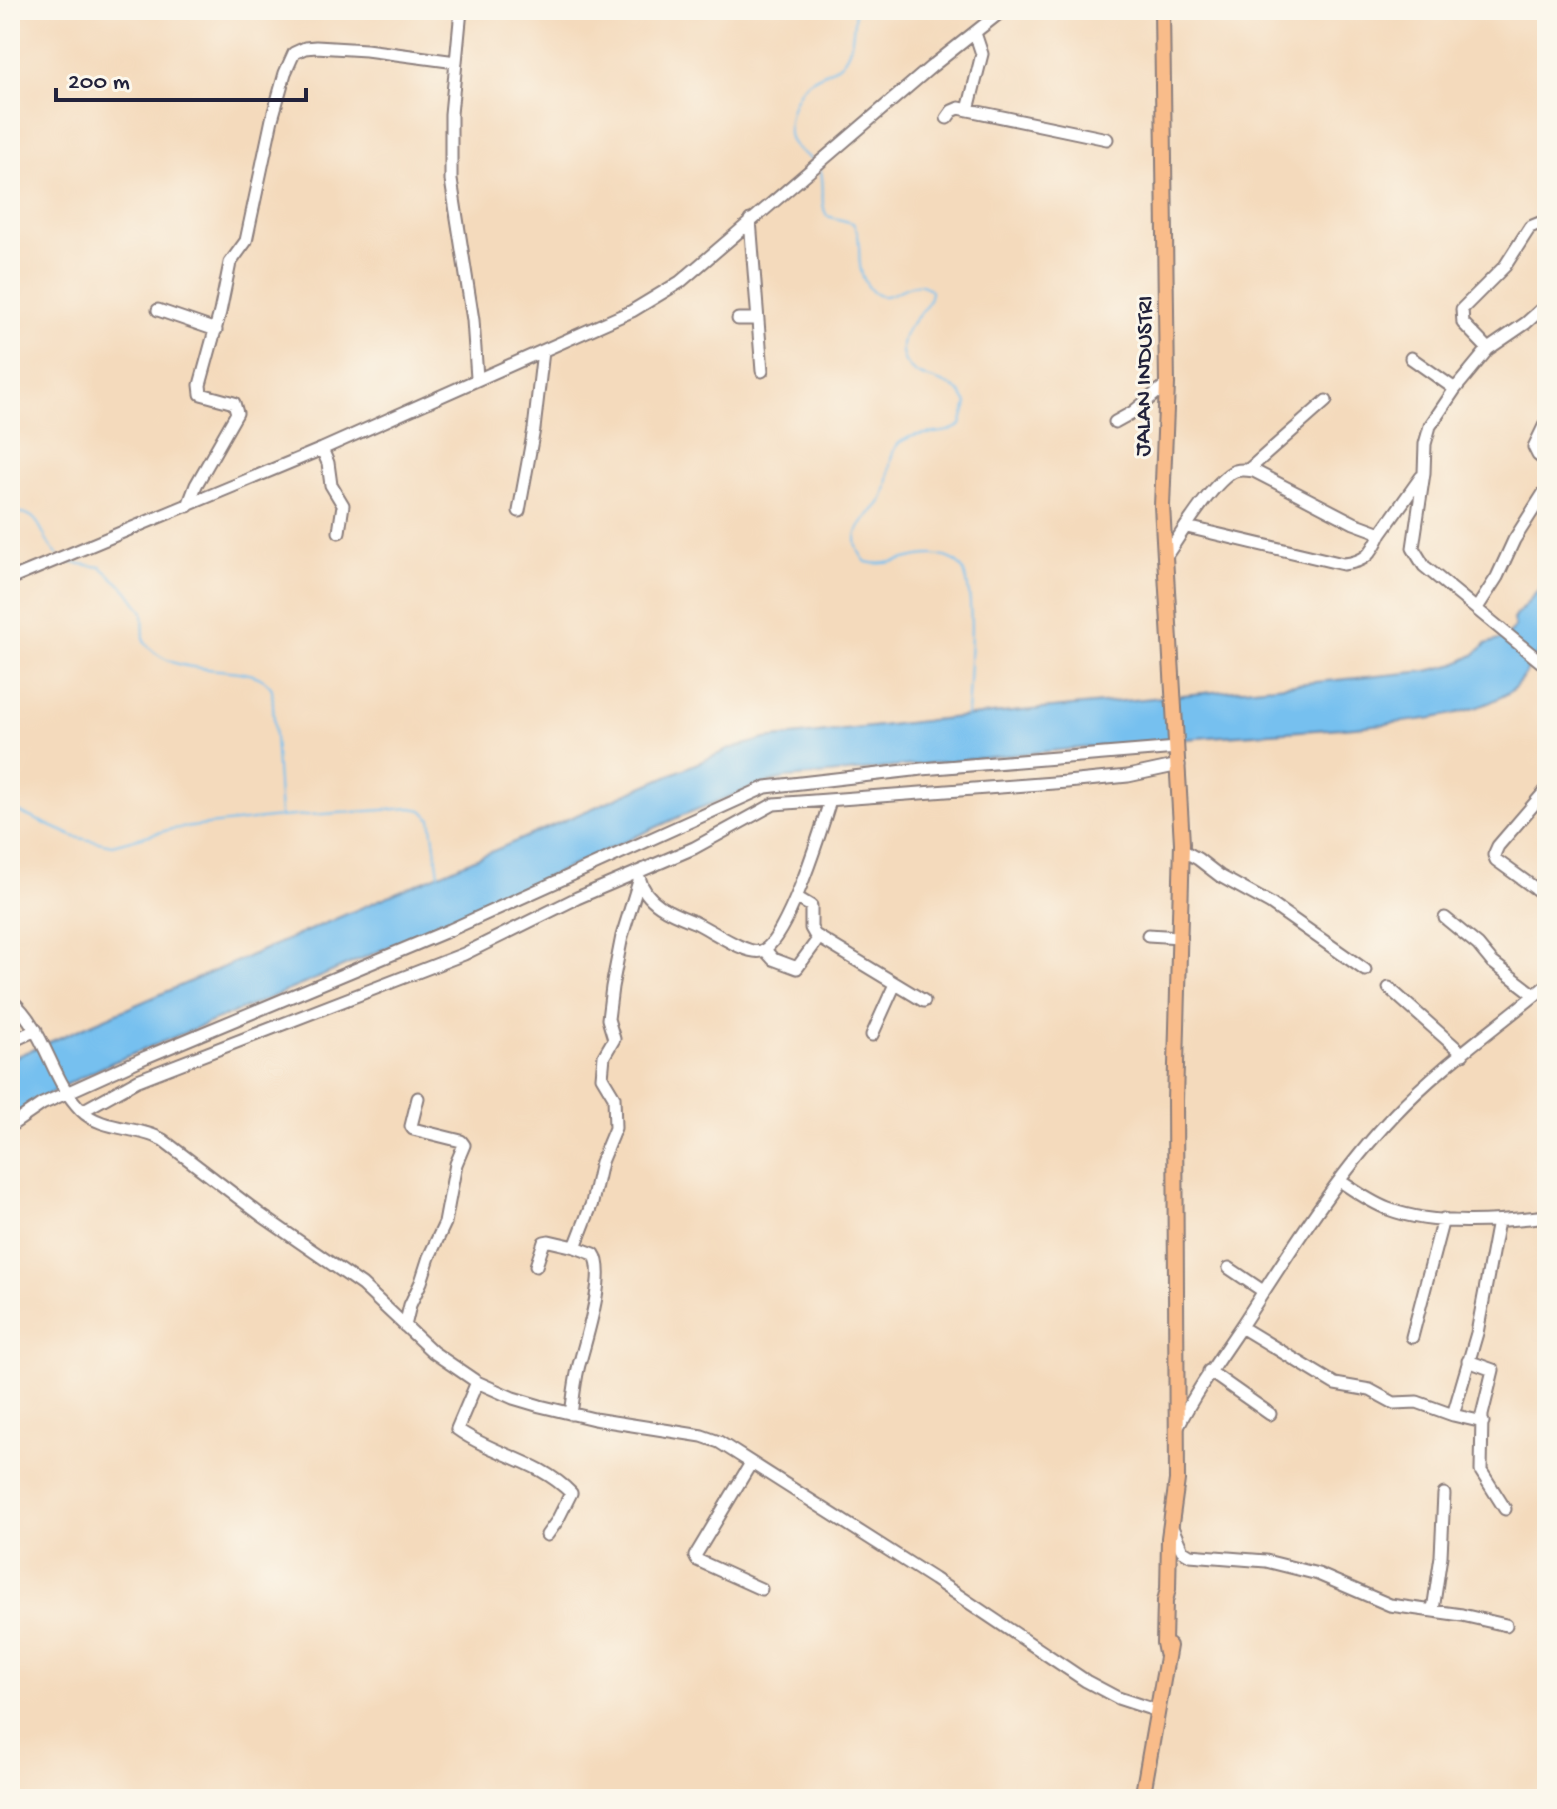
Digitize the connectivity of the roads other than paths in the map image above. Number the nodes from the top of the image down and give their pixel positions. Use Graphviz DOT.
graph roads {
  1 [pos="461,10"];
  2 [pos="1003,10"];
  3 [pos="1162,10"];
  4 [pos="975,33"];
  5 [pos="456,62"];
  6 [pos="968,110"];
  7 [pos="947,118"];
  8 [pos="1107,139"];
  9 [pos="750,220"];
  10 [pos="1547,220"];
  11 [pos="1547,304"];
  12 [pos="158,310"];
  13 [pos="738,319"];
  14 [pos="758,319"];
  15 [pos="216,330"];
  16 [pos="1488,349"];
  17 [pos="543,351"];
  18 [pos="1411,358"];
  19 [pos="762,371"];
  20 [pos="477,378"];
  21 [pos="1167,384"];
  22 [pos="1455,389"];
  23 [pos="1326,401"];
  24 [pos="1547,420"];
  25 [pos="1115,422"];
  26 [pos="322,449"];
  27 [pos="1547,462"];
  28 [pos="1248,470"];
  29 [pos="1424,473"];
  30 [pos="1547,488"];
  31 [pos="188,506"];
  32 [pos="519,511"];
  33 [pos="1187,527"];
  34 [pos="339,532"];
  35 [pos="1381,533"];
  36 [pos="1163,560"];
  37 [pos="10,579"];
  38 [pos="1477,608"];
  39 [pos="1547,656"];
  40 [pos="1177,746"];
  41 [pos="1179,765"];
  42 [pos="1547,789"];
  43 [pos="830,801"];
  44 [pos="1182,850"];
  45 [pos="638,877"];
  46 [pos="796,897"];
  47 [pos="1547,897"];
  48 [pos="1445,918"];
  49 [pos="1148,935"];
  50 [pos="1180,937"];
  51 [pos="819,938"];
  52 [pos="765,950"];
  53 [pos="1365,970"];
  54 [pos="895,984"];
  55 [pos="1389,988"];
  56 [pos="1542,993"];
  57 [pos="10,999"];
  58 [pos="924,1001"];
  59 [pos="36,1030"];
  60 [pos="872,1035"];
  61 [pos="10,1042"];
  62 [pos="1463,1054"];
  63 [pos="67,1090"];
  64 [pos="418,1098"];
  65 [pos="82,1111"];
  66 [pos="10,1126"];
  67 [pos="1340,1181"];
  68 [pos="1547,1216"];
  69 [pos="1443,1219"];
  70 [pos="1498,1221"];
  71 [pos="575,1247"];
  72 [pos="536,1266"];
  73 [pos="1229,1268"];
  74 [pos="1263,1291"];
  75 [pos="405,1326"];
  76 [pos="1241,1327"];
  77 [pos="1412,1337"];
  78 [pos="1468,1361"];
  79 [pos="1209,1371"];
  80 [pos="477,1382"];
  81 [pos="571,1414"];
  82 [pos="1270,1414"];
  83 [pos="1453,1415"];
  84 [pos="1483,1422"];
  85 [pos="1177,1428"];
  86 [pos="751,1463"];
  87 [pos="1444,1494"];
  88 [pos="1505,1509"];
  89 [pos="1170,1524"];
  90 [pos="547,1535"];
  91 [pos="761,1589"];
  92 [pos="1433,1610"];
  93 [pos="1506,1625"];
  94 [pos="1158,1711"];
  95 [pos="1142,1799"];
  1 -- 5 [label="street"];
  2 -- 4 [label="street"];
  3 -- 21 [label="main road, JALAN INDUSTRI"];
  4 -- 6 [label="street"];
  4 -- 9 [label="street"];
  5 -- 15 [label="street"];
  5 -- 20 [label="street"];
  6 -- 7 [label="street"];
  6 -- 8 [label="street"];
  9 -- 14 [label="street"];
  9 -- 17 [label="street"];
  10 -- 16 [label="street"];
  11 -- 16 [label="street"];
  12 -- 15 [label="street"];
  13 -- 14 [label="street"];
  14 -- 19 [label="street"];
  15 -- 31 [label="street"];
  16 -- 22 [label="street"];
  17 -- 20 [label="street"];
  17 -- 32 [label="street"];
  18 -- 22 [label="street"];
  20 -- 26 [label="street"];
  21 -- 25 [label="street"];
  21 -- 36 [label="main road, JALAN INDUSTRI"];
  22 -- 29 [label="street"];
  23 -- 28 [label="street"];
  24 -- 27 [label="street"];
  26 -- 31 [label="street"];
  26 -- 34 [label="street"];
  28 -- 33 [label="street"];
  28 -- 35 [label="street"];
  29 -- 35 [label="street"];
  29 -- 38 [label="street"];
  30 -- 38 [label="street"];
  31 -- 37 [label="street"];
  33 -- 35 [label="street"];
  33 -- 36 [label="street"];
  36 -- 40 [label="main road, JALAN INDUSTRI"];
  38 -- 39 [label="street"];
  40 -- 41 [label="main road, JALAN INDUSTRI"];
  40 -- 63 [label="street"];
  41 -- 43 [label="street"];
  41 -- 44 [label="main road, JALAN INDUSTRI"];
  42 -- 47 [label="street"];
  43 -- 45 [label="street"];
  43 -- 46 [label="street"];
  44 -- 50 [label="main road, JALAN INDUSTRI"];
  44 -- 53 [label="street"];
  45 -- 52 [label="street"];
  45 -- 65 [label="street"];
  45 -- 71 [label="street"];
  46 -- 51 [label="street"];
  46 -- 52 [label="street"];
  48 -- 56 [label="street"];
  49 -- 50 [label="street"];
  50 -- 85 [label="main road, JALAN INDUSTRI"];
  51 -- 52 [label="street"];
  51 -- 54 [label="street"];
  54 -- 58 [label="street"];
  54 -- 60 [label="street"];
  55 -- 62 [label="street"];
  56 -- 62 [label="street"];
  57 -- 59 [label="street"];
  59 -- 61 [label="street"];
  59 -- 63 [label="street"];
  62 -- 67 [label="street"];
  63 -- 65 [label="street"];
  63 -- 66 [label="street"];
  64 -- 75 [label="street"];
  65 -- 75 [label="street"];
  67 -- 69 [label="street"];
  67 -- 74 [label="street"];
  68 -- 70 [label="street"];
  69 -- 70 [label="street"];
  69 -- 77 [label="street"];
  70 -- 78 [label="street"];
  71 -- 72 [label="street"];
  71 -- 81 [label="street"];
  73 -- 74 [label="street"];
  74 -- 76 [label="street"];
  75 -- 80 [label="street"];
  76 -- 79 [label="street"];
  76 -- 83 [label="street"];
  78 -- 83 [label="street"];
  78 -- 84 [label="street"];
  79 -- 82 [label="street"];
  79 -- 85 [label="street"];
  80 -- 81 [label="street"];
  80 -- 90 [label="street"];
  81 -- 86 [label="street"];
  83 -- 84 [label="street"];
  84 -- 88 [label="street"];
  85 -- 89 [label="main road, JALAN INDUSTRI"];
  86 -- 91 [label="street"];
  86 -- 94 [label="street"];
  87 -- 92 [label="street"];
  89 -- 92 [label="street"];
  89 -- 94 [label="main road, JALAN INDUSTRI"];
  92 -- 93 [label="street"];
  94 -- 95 [label="main road, JALAN INDUSTRI"];
}
